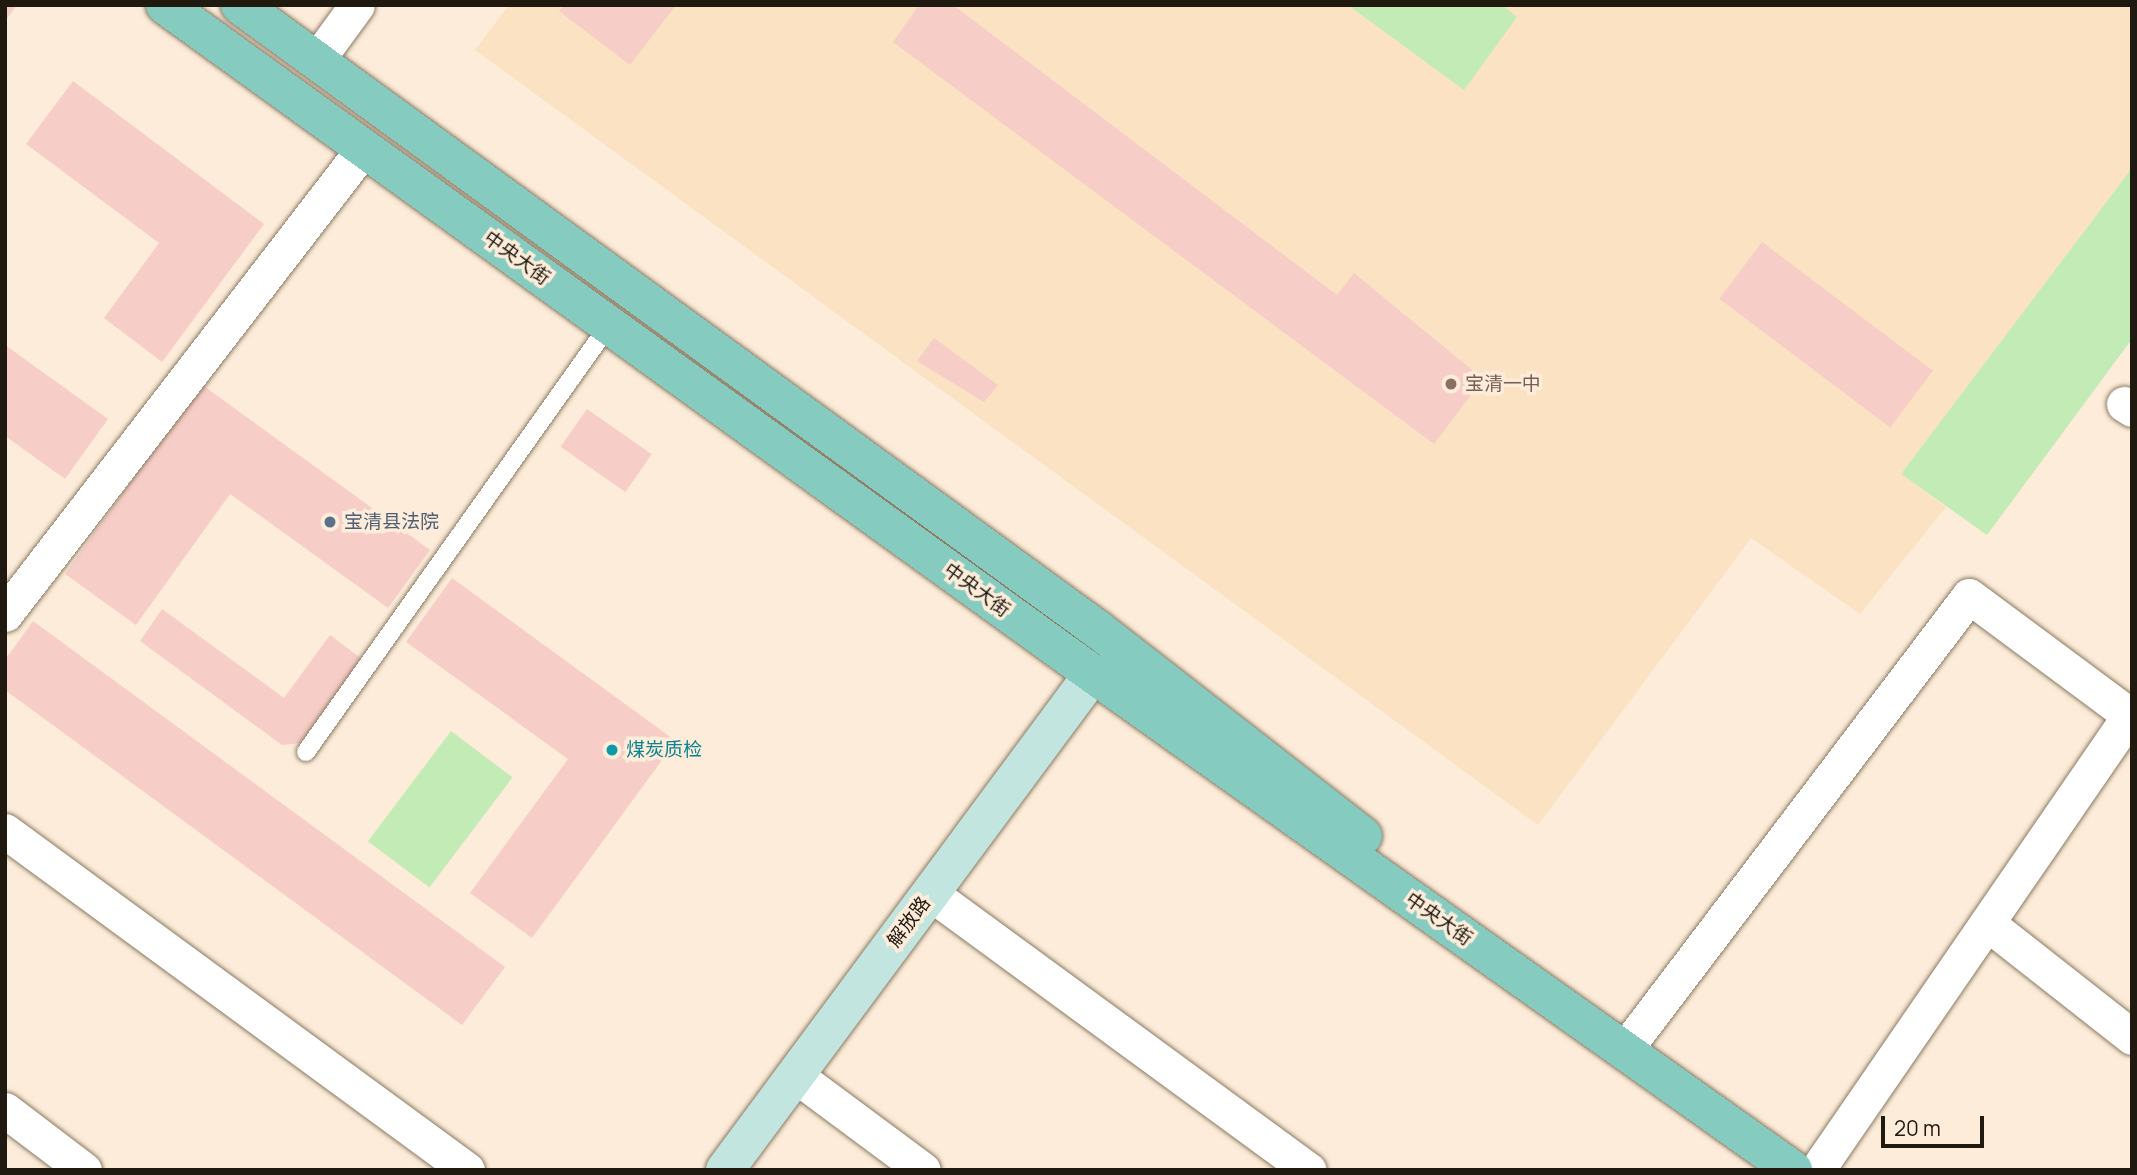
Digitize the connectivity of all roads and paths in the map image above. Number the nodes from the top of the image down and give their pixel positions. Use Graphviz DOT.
graph roads {
  1 [pos="165,5"];
  2 [pos="240,5"];
  3 [pos="357,5"];
  4 [pos="316,61"];
  5 [pos="364,148"];
  6 [pos="609,325"];
  7 [pos="5,614"];
  8 [pos="1093,674"];
  9 [pos="2131,715"];
  10 [pos="306,752"];
  11 [pos="5,831"];
  12 [pos="930,893"];
  13 [pos="1987,923"];
  14 [pos="2132,1037"];
  15 [pos="1632,1040"];
  16 [pos="795,1074"];
  17 [pos="5,1110"];
  18 [pos="84,1170"];
  19 [pos="467,1170"];
  20 [pos="724,1170"];
  21 [pos="923,1170"];
  22 [pos="1309,1170"];
  23 [pos="1793,1170"];
  24 [pos="1802,1170"];
  25 [pos="1817,1170"];
  1 -- 5 [label="main road, 中央大街"];
  2 -- 4 [label="main road, 中央大街"];
  3 -- 4 [label="street"];
  4 -- 15 [label="main road, 中央大街"];
  5 -- 6 [label="main road, 中央大街"];
  5 -- 7 [label="street"];
  6 -- 8 [label="main road, 中央大街"];
  6 -- 10 [label="lane"];
  8 -- 12 [label="street, 解放路"];
  8 -- 23 [label="main road, 中央大街"];
  9 -- 13 [label="street"];
  9 -- 15 [label="street"];
  11 -- 19 [label="street"];
  12 -- 16 [label="street, 解放路"];
  12 -- 22 [label="street"];
  13 -- 14 [label="street"];
  13 -- 25 [label="street"];
  15 -- 24 [label="main road, 中央大街"];
  16 -- 20 [label="street, 解放路"];
  16 -- 21 [label="street"];
  17 -- 18 [label="street"];
}
